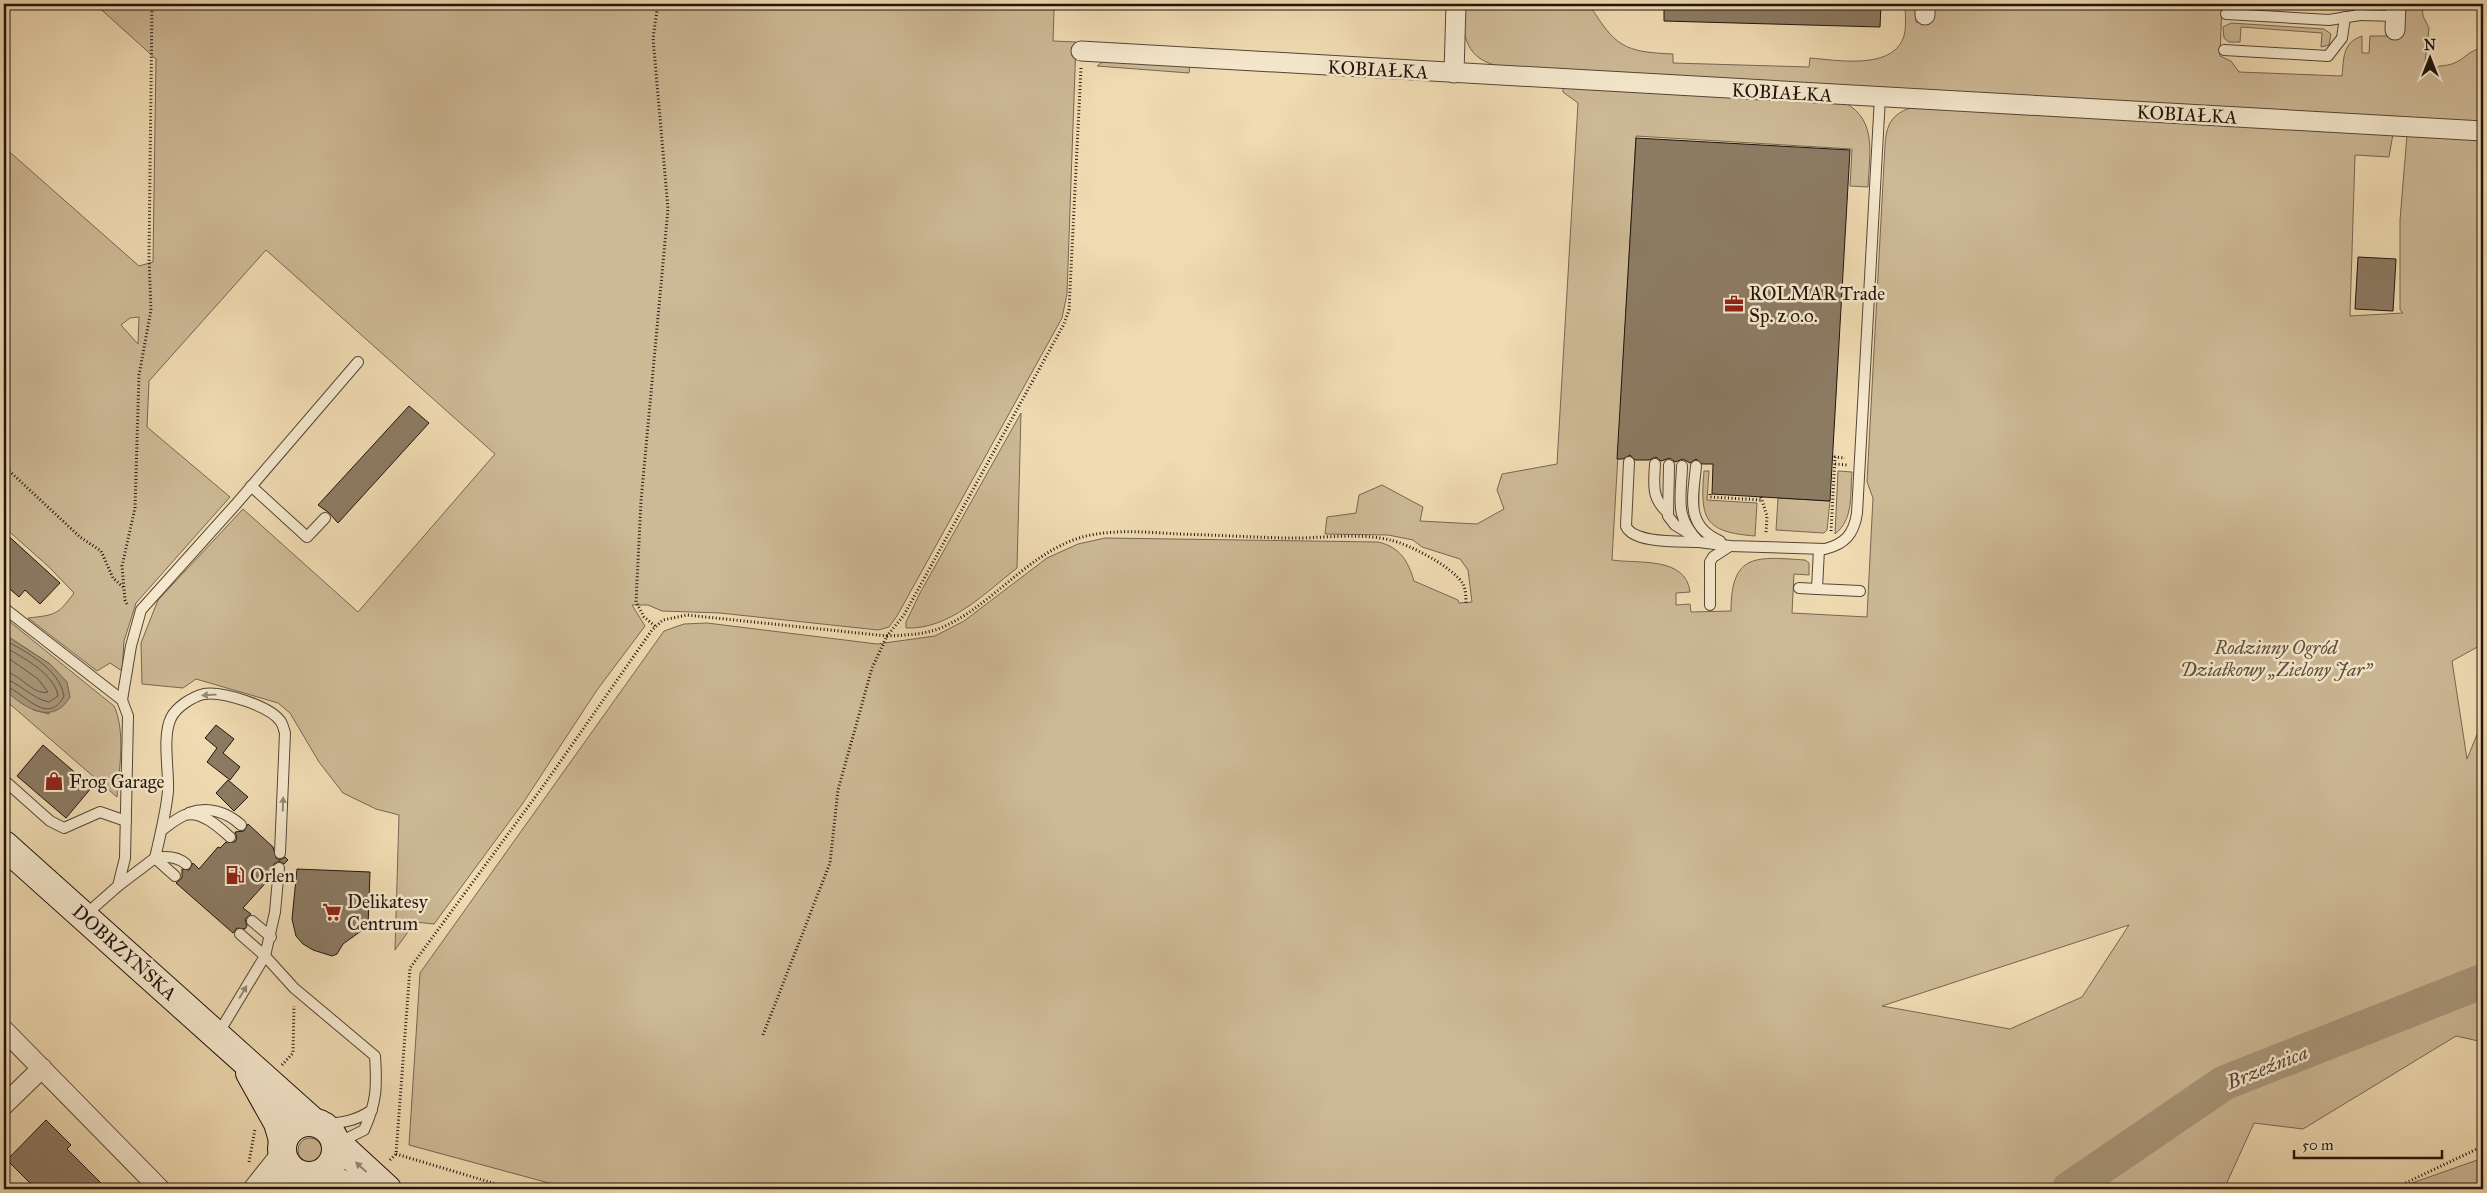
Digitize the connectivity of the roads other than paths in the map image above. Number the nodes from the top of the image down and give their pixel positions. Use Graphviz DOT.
graph roads {
  1 [pos="1456,4"];
  2 [pos="2360,4"];
  3 [pos="2226,14"];
  4 [pos="2360,15"];
  5 [pos="2396,16"];
  6 [pos="2345,17"];
  7 [pos="2224,50"];
  8 [pos="1081,51"];
  9 [pos="1454,73"];
  10 [pos="1880,97"];
  11 [pos="2483,131"];
  12 [pos="358,362"];
  13 [pos="1629,462"];
  14 [pos="1655,464"];
  15 [pos="1669,465"];
  16 [pos="1682,466"];
  17 [pos="1696,466"];
  18 [pos="250,486"];
  19 [pos="1667,512"];
  20 [pos="325,518"];
  21 [pos="1691,534"];
  22 [pos="1699,542"];
  23 [pos="1730,546"];
  24 [pos="1819,549"];
  25 [pos="1799,588"];
  26 [pos="1817,589"];
  27 [pos="1860,591"];
  28 [pos="1710,605"];
  29 [pos="4,608"];
  30 [pos="122,700"];
  31 [pos="4,780"];
  32 [pos="186,814"];
  33 [pos="126,821"];
  34 [pos="241,825"];
  35 [pos="162,830"];
  36 [pos="230,837"];
  37 [pos="4,845"];
  38 [pos="280,853"];
  39 [pos="155,858"];
  40 [pos="186,864"];
  41 [pos="277,874"];
  42 [pos="176,876"];
  43 [pos="118,886"];
  44 [pos="84,916"];
  45 [pos="252,921"];
  46 [pos="240,934"];
  47 [pos="271,937"];
  48 [pos="265,956"];
  49 [pos="4,1030"];
  50 [pos="218,1034"];
  51 [pos="244,1061"];
  52 [pos="42,1068"];
  53 [pos="4,1105"];
  54 [pos="372,1110"];
  55 [pos="323,1129"];
  56 [pos="294,1166"];
  57 [pos="160,1189"];
  58 [pos="256,1189"];
  59 [pos="352,1189"];
  60 [pos="387,1189"];
  1 -- 9 [label="street"];
  2 -- 4 [label="lane"];
  3 -- 6 [label="lane"];
  4 -- 5 [label="lane"];
  4 -- 6 [label="lane"];
  6 -- 7 [label="lane"];
  8 -- 9 [label="street, KOBIAŁKA"];
  9 -- 10 [label="street, KOBIAŁKA"];
  10 -- 11 [label="street, KOBIAŁKA"];
  10 -- 24 [label="lane"];
  12 -- 18 [label="lane"];
  13 -- 22 [label="lane"];
  14 -- 19 [label="lane"];
  15 -- 19 [label="lane"];
  16 -- 21 [label="lane"];
  17 -- 23 [label="lane"];
  18 -- 20 [label="lane"];
  18 -- 30 [label="lane"];
  19 -- 21 [label="lane"];
  21 -- 22 [label="lane"];
  22 -- 23 [label="lane"];
  23 -- 24 [label="lane"];
  23 -- 28 [label="lane"];
  24 -- 26 [label="lane"];
  25 -- 26 [label="lane"];
  26 -- 27 [label="lane"];
  29 -- 30 [label="lane"];
  30 -- 33 [label="lane"];
  31 -- 33 [label="lane"];
  32 -- 34 [label="lane"];
  32 -- 35 [label="lane"];
  32 -- 36 [label="lane"];
  33 -- 43 [label="lane"];
  38 -- 35 [label="lane, one-way"];
  35 -- 39 [label="lane"];
  37 -- 44 [label="main road, DOBRZYŃSKA"];
  39 -- 40 [label="lane"];
  39 -- 42 [label="lane"];
  39 -- 43 [label="lane"];
  41 -- 47 [label="lane"];
  43 -- 44 [label="lane"];
  44 -- 50 [label="main road, DOBRZYŃSKA"];
  45 -- 47 [label="lane"];
  46 -- 48 [label="lane"];
  47 -- 48 [label="lane"];
  50 -- 48 [label="lane, one-way"];
  48 -- 54 [label="lane"];
  49 -- 52 [label="street"];
  50 -- 51 [label="main road, DOBRZYŃSKA"];
  51 -- 55 [label="main road, DOBRZYŃSKA"];
  51 -- 56 [label="main road, DOBRZYŃSKA"];
  52 -- 53 [label="street"];
  52 -- 57 [label="street"];
  54 -- 55 [label="lane"];
  54 -- 55 [label="lane"];
  55 -- 56 [label="main road"];
  55 -- 56 [label="main road"];
  60 -- 55 [label="main road, DOBRZYŃSKA, one-way"];
  56 -- 58 [label="street"];
  56 -- 59 [label="main road"];
}
